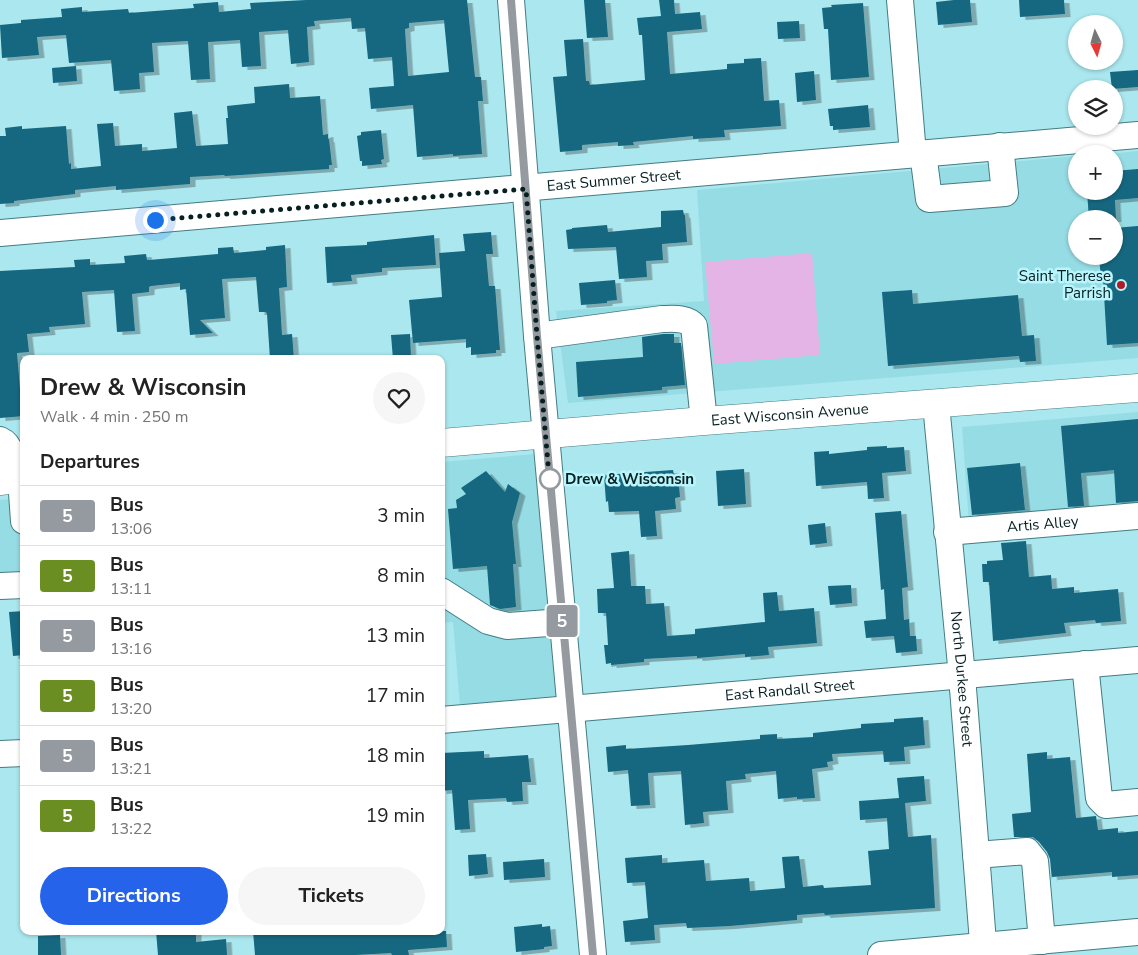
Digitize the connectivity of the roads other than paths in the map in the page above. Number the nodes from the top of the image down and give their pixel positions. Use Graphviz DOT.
graph roads {
  1 [pos="511,0"];
  2 [pos="900,0"];
  3 [pos="1138,135"];
  4 [pos="1000,146"];
  5 [pos="918,153"];
  6 [pos="526,189"];
  7 [pos="0,233"];
  8 [pos="537,336"];
  9 [pos="1138,388"];
  10 [pos="936,404"];
  11 [pos="704,421"];
  12 [pos="546,434"];
  13 [pos="10,441"];
  14 [pos="445,443"];
  15 [pos="14,479"];
  16 [pos="20,504"];
  17 [pos="1138,516"];
  18 [pos="947,532"];
  19 [pos="20,585"];
  20 [pos="0,586"];
  21 [pos="445,594"];
  22 [pos="562,622"];
  23 [pos="1138,660"];
  24 [pos="1084,664"];
  25 [pos="962,676"];
  26 [pos="571,710"];
  27 [pos="445,720"];
  28 [pos="20,753"];
  29 [pos="0,754"];
  30 [pos="1138,802"];
  31 [pos="976,855"];
  32 [pos="1138,932"];
  33 [pos="1042,941"];
  34 [pos="984,951"];
  35 [pos="593,955"];
  36 [pos="881,955"];
  1 -- 6 [label="street"];
  2 -- 5 [label="street"];
  3 -- 4 [label="street, East Summer Street"];
  4 -- 5 [label="street, East Summer Street"];
  4 -- 5 [label="street"];
  5 -- 6 [label="street, East Summer Street"];
  6 -- 7 [label="street, East Summer Street"];
  6 -- 8 [label="street"];
  8 -- 11 [label="street"];
  8 -- 12 [label="street"];
  9 -- 10 [label="main road, East Wisconsin Avenue"];
  10 -- 11 [label="main road, East Wisconsin Avenue"];
  10 -- 18 [label="street, North Durkee Street"];
  11 -- 12 [label="main road, East Wisconsin Avenue"];
  12 -- 14 [label="main road, East Wisconsin Avenue"];
  12 -- 22 [label="street"];
  13 -- 15 [label="street"];
  15 -- 16 [label="street"];
  17 -- 18 [label="street, Artis Alley"];
  18 -- 25 [label="street, North Durkee Street"];
  19 -- 20 [label="street"];
  21 -- 22 [label="street"];
  22 -- 26 [label="street"];
  23 -- 24 [label="street, East Randall Street"];
  24 -- 25 [label="street, East Randall Street"];
  24 -- 30 [label="street"];
  25 -- 26 [label="street, East Randall Street"];
  25 -- 31 [label="street, North Durkee Street"];
  26 -- 27 [label="street, East Randall Street"];
  26 -- 35 [label="street"];
  28 -- 29 [label="street"];
  31 -- 33 [label="street"];
  31 -- 34 [label="street, North Durkee Street"];
  32 -- 33 [label="street"];
  33 -- 34 [label="street"];
  34 -- 36 [label="street"];
}
